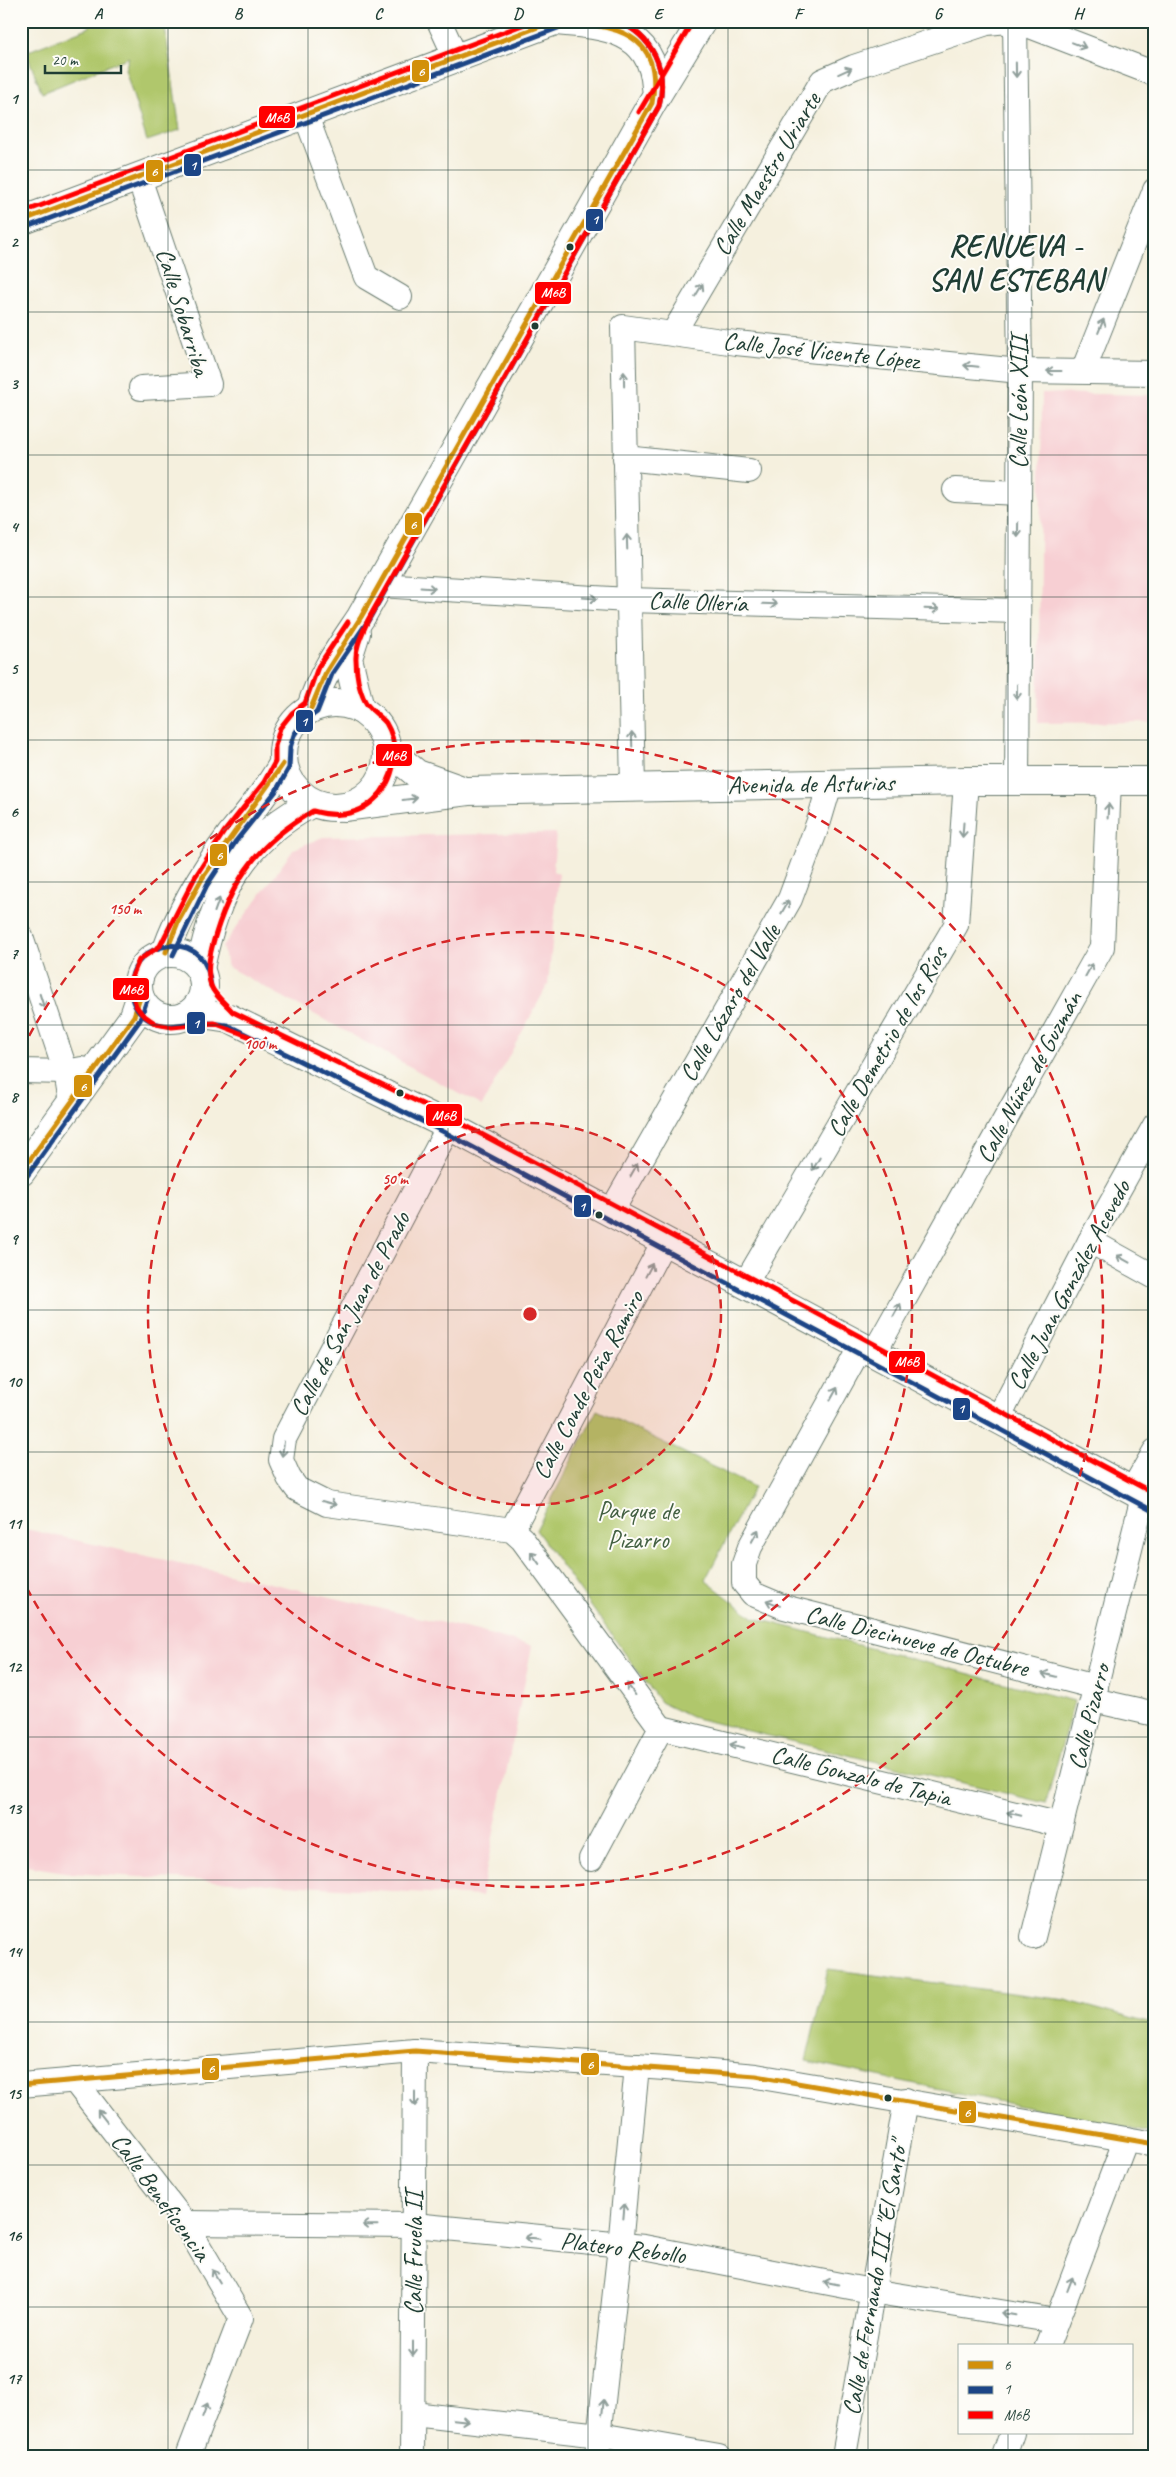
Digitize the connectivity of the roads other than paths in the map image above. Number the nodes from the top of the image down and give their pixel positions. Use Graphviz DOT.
graph roads {
  1 [pos="439,21"];
  2 [pos="555,21"];
  3 [pos="686,21"];
  4 [pos="702,21"];
  5 [pos="1008,21"];
  6 [pos="1016,21"];
  7 [pos="456,58"];
  8 [pos="1155,74"];
  9 [pos="654,95"];
  10 [pos="306,116"];
  11 [pos="139,178"];
  12 [pos="1155,190"];
  13 [pos="21,221"];
  14 [pos="400,298"];
  15 [pos="674,332"];
  16 [pos="1020,371"];
  17 [pos="1083,371"];
  18 [pos="1155,373"];
  19 [pos="141,388"];
  20 [pos="624,458"];
  21 [pos="749,472"];
  22 [pos="955,490"];
  23 [pos="1019,493"];
  24 [pos="379,585"];
  25 [pos="628,600"];
  26 [pos="1017,611"];
  27 [pos="361,617"];
  28 [pos="310,708"];
  29 [pos="360,709"];
  30 [pos="387,750"];
  31 [pos="283,764"];
  32 [pos="1109,780"];
  33 [pos="966,781"];
  34 [pos="1155,781"];
  35 [pos="1017,782"];
  36 [pos="830,784"];
  37 [pos="633,788"];
  38 [pos="468,791"];
  39 [pos="312,803"];
  40 [pos="344,807"];
  41 [pos="21,938"];
  42 [pos="166,952"];
  43 [pos="202,979"];
  44 [pos="140,998"];
  45 [pos="172,1016"];
  46 [pos="229,1018"];
  47 [pos="116,1041"];
  48 [pos="98,1066"];
  49 [pos="21,1071"];
  50 [pos="66,1072"];
  51 [pos="71,1104"];
  52 [pos="1155,1125"];
  53 [pos="449,1126"];
  54 [pos="21,1172"];
  55 [pos="611,1212"];
  56 [pos="664,1241"];
  57 [pos="1090,1241"];
  58 [pos="1155,1277"];
  59 [pos="745,1284"];
  60 [pos="867,1349"];
  61 [pos="998,1419"];
  62 [pos="1155,1451"];
  63 [pos="1144,1497"];
  64 [pos="512,1530"];
  65 [pos="744,1583"];
  66 [pos="1095,1693"];
  67 [pos="1155,1714"];
  68 [pos="660,1728"];
  69 [pos="1061,1825"];
  70 [pos="591,1859"];
  71 [pos="1032,1937"];
  72 [pos="415,2051"];
  73 [pos="637,2066"];
  74 [pos="74,2080"];
  75 [pos="21,2085"];
  76 [pos="906,2100"];
  77 [pos="1126,2139"];
  78 [pos="1155,2144"];
  79 [pos="185,2223"];
  80 [pos="414,2225"];
  81 [pos="620,2246"];
  82 [pos="871,2291"];
  83 [pos="1056,2321"];
  84 [pos="1047,2344"];
  85 [pos="413,2414"];
  86 [pos="1012,2434"];
  87 [pos="599,2445"];
  88 [pos="188,2456"];
  89 [pos="412,2456"];
  90 [pos="719,2456"];
  91 [pos="844,2456"];
  92 [pos="1004,2456"];
  1 -- 7 [label="street"];
  2 -- 7 [label="main road"];
  2 -- 9 [label="main road"];
  3 -- 9 [label="main road"];
  4 -- 9 [label="main road"];
  15 -- 5 [label="street, Calle Maestro Uriarte, one-way"];
  6 -- 8 [label="street, one-way"];
  6 -- 16 [label="street, Calle León XIII, one-way"];
  7 -- 10 [label="main road"];
  9 -- 24 [label="main road"];
  10 -- 11 [label="main road"];
  10 -- 14 [label="street"];
  11 -- 13 [label="main road"];
  11 -- 19 [label="street, Calle Sobarriba"];
  17 -- 12 [label="street, one-way"];
  16 -- 15 [label="street, Calle José Vicente López, one-way"];
  20 -- 15 [label="street, Calle José Vicente López, one-way"];
  17 -- 16 [label="street, Calle José Vicente López, one-way"];
  16 -- 23 [label="street, Calle León XIII"];
  17 -- 18 [label="street, Calle José Vicente López"];
  20 -- 21 [label="street"];
  25 -- 20 [label="street, one-way"];
  22 -- 23 [label="street"];
  23 -- 26 [label="street, Calle León XIII, one-way"];
  24 -- 25 [label="street, Calle Ollería, one-way"];
  24 -- 27 [label="main road"];
  25 -- 26 [label="street, Calle Ollería, one-way"];
  37 -- 25 [label="street, one-way"];
  26 -- 35 [label="street, Calle León XIII, one-way"];
  27 -- 28 [label="main road"];
  27 -- 29 [label="main road"];
  28 -- 29 [label="main road"];
  28 -- 31 [label="main road"];
  29 -- 30 [label="main road"];
  30 -- 38 [label="main road, Avenida de Asturias"];
  30 -- 40 [label="main road"];
  31 -- 39 [label="main road"];
  31 -- 42 [label="main road"];
  32 -- 34 [label="main road, Avenida de Asturias"];
  32 -- 35 [label="main road, Avenida de Asturias"];
  60 -- 32 [label="street, Calle Núñez de Guzmán, one-way"];
  33 -- 35 [label="main road, Avenida de Asturias"];
  33 -- 36 [label="main road, Avenida de Asturias"];
  33 -- 59 [label="street, Calle Demetrio de los Ríos, one-way"];
  36 -- 37 [label="main road, Avenida de Asturias"];
  55 -- 36 [label="street, Calle Lázaro del Valle, one-way"];
  37 -- 38 [label="main road, Avenida de Asturias"];
  40 -- 38 [label="main road, Avenida de Asturias, one-way"];
  39 -- 40 [label="main road"];
  43 -- 39 [label="main road, one-way"];
  41 -- 50 [label="street, one-way"];
  42 -- 43 [label="main road"];
  42 -- 44 [label="main road"];
  43 -- 45 [label="main road"];
  43 -- 46 [label="main road"];
  44 -- 45 [label="main road"];
  44 -- 47 [label="main road"];
  45 -- 46 [label="main road"];
  45 -- 47 [label="main road"];
  46 -- 53 [label="main road"];
  47 -- 48 [label="main road"];
  48 -- 50 [label="street"];
  48 -- 51 [label="main road"];
  49 -- 50 [label="street"];
  50 -- 51 [label="street"];
  51 -- 54 [label="main road"];
  52 -- 57 [label="street, Calle Juan González Acevedo"];
  53 -- 55 [label="main road"];
  53 -- 64 [label="street, Calle de San Juan de Prado, one-way"];
  55 -- 56 [label="main road"];
  56 -- 59 [label="main road"];
  64 -- 56 [label="street, Calle Conde Peña Ramiro, one-way"];
  58 -- 57 [label="street, one-way"];
  57 -- 61 [label="street, Calle Juan González Acevedo"];
  59 -- 60 [label="main road"];
  60 -- 61 [label="main road"];
  65 -- 60 [label="street, Calle Núñez de Guzmán, one-way"];
  61 -- 63 [label="main road"];
  62 -- 63 [label="street, Calle Pizarro"];
  63 -- 66 [label="street, Calle Pizarro"];
  68 -- 64 [label="street, one-way"];
  66 -- 65 [label="street, Calle Diecinueve de Octubre, one-way"];
  66 -- 67 [label="street, Calle Diecinueve de Octubre"];
  66 -- 69 [label="street, Calle Pizarro"];
  69 -- 68 [label="street, Calle Gonzalo de Tapia, one-way"];
  68 -- 70 [label="street"];
  69 -- 71 [label="street, Calle Pizarro"];
  72 -- 73 [label="street"];
  72 -- 74 [label="street"];
  72 -- 80 [label="street, Calle Fruela II, one-way"];
  73 -- 76 [label="street"];
  81 -- 73 [label="street, one-way"];
  74 -- 75 [label="street"];
  79 -- 74 [label="street, Calle Beneficencia, one-way"];
  76 -- 77 [label="street"];
  76 -- 82 [label="street, Calle de Fernando III \"El Santo\""];
  77 -- 78 [label="street"];
  83 -- 77 [label="street, one-way"];
  80 -- 79 [label="street, Platero Rebollo, one-way"];
  88 -- 79 [label="street, Calle Beneficencia, one-way"];
  81 -- 80 [label="street, Platero Rebollo, one-way"];
  80 -- 85 [label="street, Calle Fruela II, one-way"];
  82 -- 81 [label="street, Platero Rebollo, one-way"];
  87 -- 81 [label="street, one-way"];
  83 -- 82 [label="street, Platero Rebollo, one-way"];
  82 -- 91 [label="street, Calle de Fernando III \"El Santo\""];
  83 -- 84 [label="street"];
  85 -- 87 [label="street, one-way"];
  85 -- 89 [label="street, Calle Fruela II"];
  86 -- 92 [label="street"];
  87 -- 90 [label="street"];
}
